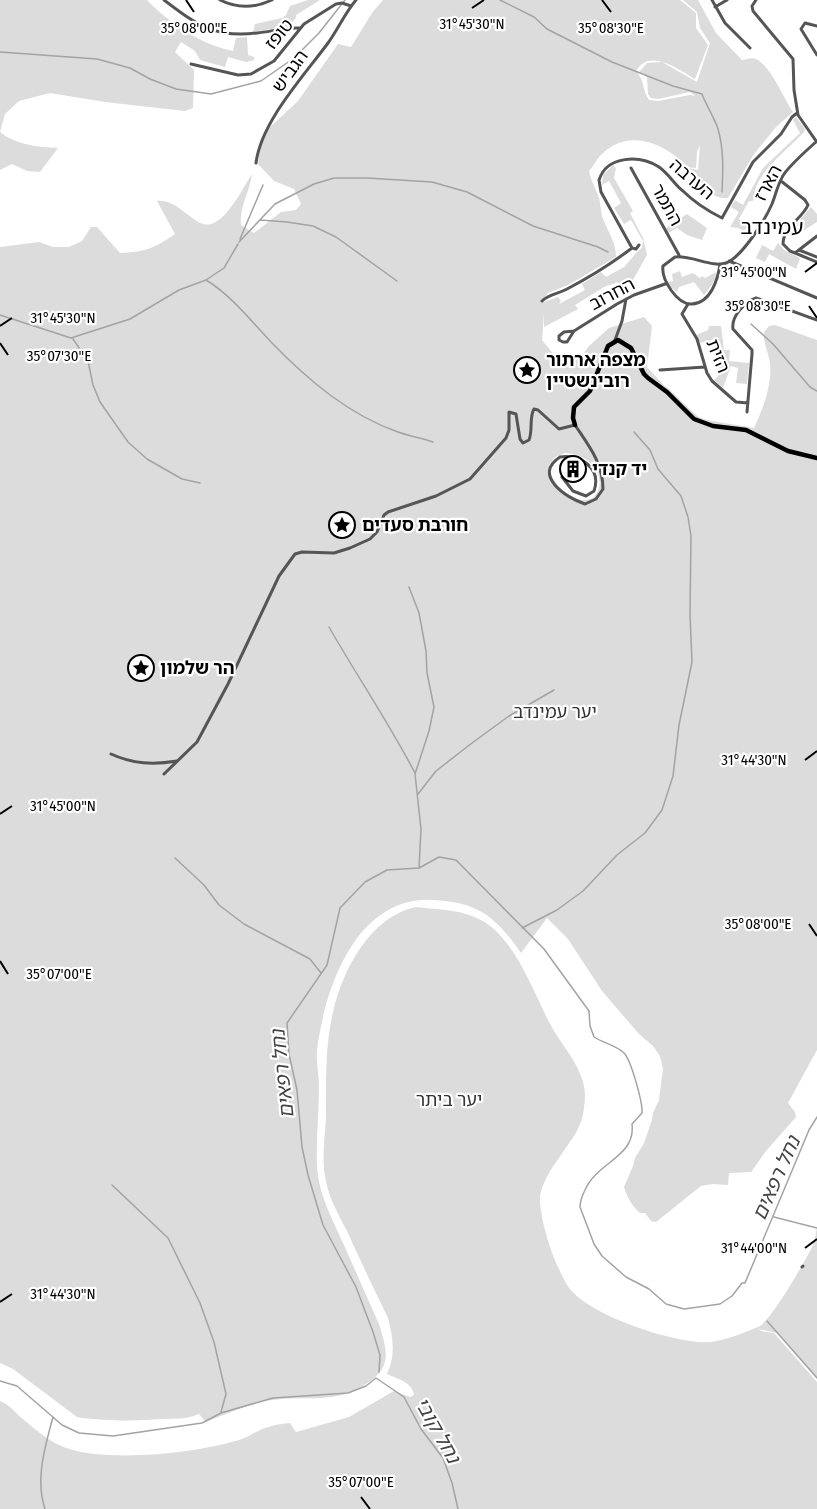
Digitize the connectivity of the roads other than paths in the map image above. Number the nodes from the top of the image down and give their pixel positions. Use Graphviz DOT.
graph roads {
  1 [pos="164,0"];
  2 [pos="220,0"];
  3 [pos="272,0"];
  4 [pos="356,0"];
  5 [pos="712,0"];
  6 [pos="756,0"];
  7 [pos="724,1"];
  8 [pos="351,6"];
  9 [pos="715,7"];
  10 [pos="817,26"];
  11 [pos="298,28"];
  12 [pos="750,48"];
  13 [pos="817,55"];
  14 [pos="191,63"];
  15 [pos="797,114"];
  16 [pos="817,141"];
  17 [pos="256,163"];
  18 [pos="631,168"];
  19 [pos="781,181"];
  20 [pos="817,237"];
  21 [pos="639,245"];
  22 [pos="632,248"];
  23 [pos="797,251"];
  24 [pos="680,256"];
  25 [pos="817,256"];
  26 [pos="729,261"];
  27 [pos="817,262"];
  28 [pos="720,264"];
  29 [pos="666,284"];
  30 [pos="817,298"];
  31 [pos="626,299"];
  32 [pos="542,302"];
  33 [pos="688,304"];
  34 [pos="817,321"];
  35 [pos="574,331"];
  36 [pos="615,340"];
  37 [pos="705,367"];
  38 [pos="660,370"];
  39 [pos="748,403"];
  40 [pos="747,412"];
  41 [pos="575,425"];
  42 [pos="817,458"];
  43 [pos="562,477"];
  44 [pos="111,754"];
  45 [pos="179,760"];
  46 [pos="164,774"];
  1 -- 11 [label="street"];
  2 -- 3 [label="street"];
  4 -- 8 [label="street, הגביש"];
  5 -- 9 [label="street"];
  6 -- 15 [label="street"];
  7 -- 9 [label="street"];
  8 -- 11 [label="street, טופז"];
  8 -- 17 [label="street, הגביש"];
  9 -- 12 [label="street"];
  10 -- 13 [label="street"];
  11 -- 14 [label="street, טופז"];
  15 -- 16 [label="street"];
  15 -- 22 [label="street, הערבה"];
  16 -- 19 [label="street, הארז"];
  18 -- 24 [label="street, התמר"];
  19 -- 23 [label="street"];
  19 -- 26 [label="street, הארז"];
  20 -- 23 [label="street"];
  21 -- 22 [label="street"];
  22 -- 32 [label="street"];
  23 -- 25 [label="street"];
  23 -- 27 [label="street"];
  24 -- 28 [label="street"];
  24 -- 29 [label="street"];
  26 -- 28 [label="street, הארז"];
  26 -- 30 [label="street"];
  28 -- 33 [label="street"];
  29 -- 31 [label="street, החרוב"];
  29 -- 33 [label="street"];
  31 -- 35 [label="street, החרוב"];
  31 -- 36 [label="street"];
  33 -- 37 [label="street, הזית"];
  34 -- 39 [label="street, הזית"];
  35 -- 35 [label="street, החרוב"];
  36 -- 41 [label="main road"];
  36 -- 42 [label="main road"];
  37 -- 38 [label="street"];
  37 -- 39 [label="street, הזית"];
  39 -- 40 [label="street, הזית"];
  41 -- 43 [label="street"];
  41 -- 45 [label="street"];
  44 -- 45 [label="street"];
  45 -- 46 [label="street"];
}
